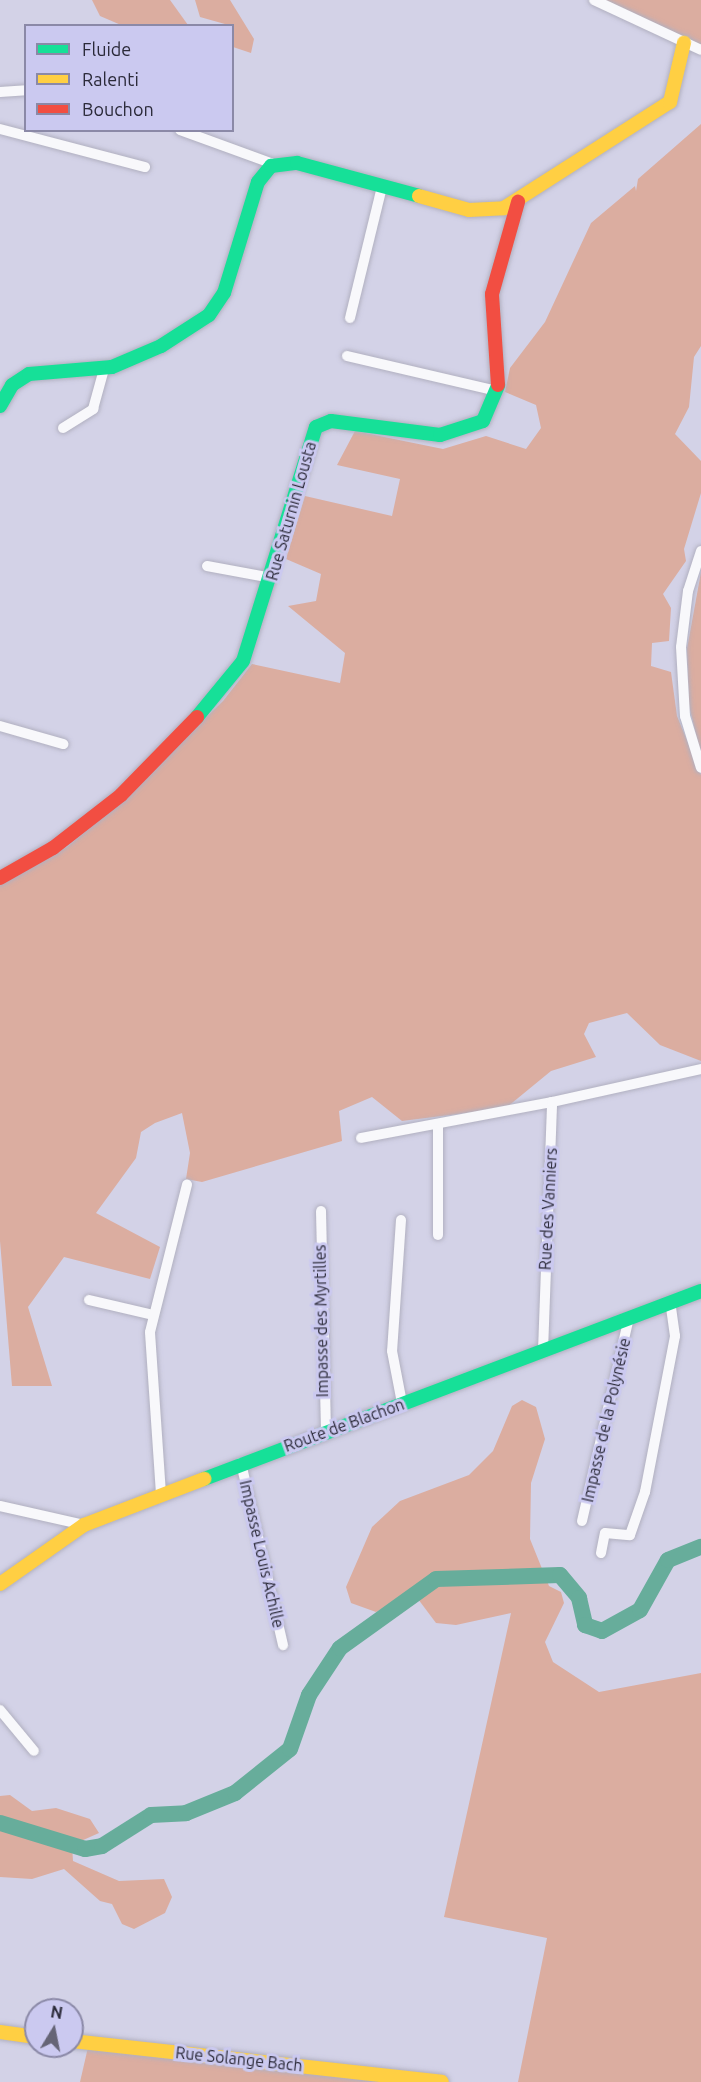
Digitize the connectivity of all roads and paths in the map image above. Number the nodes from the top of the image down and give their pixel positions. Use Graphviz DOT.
graph roads {
  1 [pos="594,0"];
  2 [pos="684,43"];
  3 [pos="701,50"];
  4 [pos="24,90"];
  5 [pos="0,92"];
  6 [pos="0,129"];
  7 [pos="185,132"];
  8 [pos="276,165"];
  9 [pos="145,167"];
  10 [pos="382,187"];
  11 [pos="518,202"];
  12 [pos="350,318"];
  13 [pos="347,356"];
  14 [pos="104,369"];
  15 [pos="497,391"];
  16 [pos="0,406"];
  17 [pos="63,428"];
  18 [pos="701,551"];
  19 [pos="207,566"];
  20 [pos="272,578"];
  21 [pos="0,726"];
  22 [pos="63,744"];
  23 [pos="701,768"];
  24 [pos="0,878"];
  25 [pos="701,1069"];
  26 [pos="552,1102"];
  27 [pos="438,1125"];
  28 [pos="361,1138"];
  29 [pos="187,1185"];
  30 [pos="321,1211"];
  31 [pos="401,1220"];
  32 [pos="438,1235"];
  33 [pos="701,1291"];
  34 [pos="89,1300"];
  35 [pos="670,1302"];
  36 [pos="153,1315"];
  37 [pos="629,1318"];
  38 [pos="543,1351"];
  39 [pos="402,1403"];
  40 [pos="326,1431"];
  41 [pos="241,1463"];
  42 [pos="161,1494"];
  43 [pos="0,1506"];
  44 [pos="582,1521"];
  45 [pos="84,1525"];
  46 [pos="601,1553"];
  47 [pos="0,1584"];
  48 [pos="283,1645"];
  49 [pos="0,1710"];
  50 [pos="34,1751"];
  51 [pos="0,2032"];
  52 [pos="24,2035"];
  53 [pos="84,2042"];
  54 [pos="442,2082"];
  1 -- 2 [label="street"];
  2 -- 3 [label="street"];
  2 -- 11 [label="street"];
  4 -- 5 [label="street"];
  6 -- 9 [label="street"];
  7 -- 8 [label="street"];
  8 -- 10 [label="street"];
  8 -- 14 [label="street"];
  10 -- 11 [label="street"];
  10 -- 12 [label="street"];
  11 -- 15 [label="street, Rue Saturnin Lousta"];
  13 -- 15 [label="street"];
  14 -- 16 [label="street"];
  14 -- 17 [label="street"];
  15 -- 20 [label="street, Rue Saturnin Lousta"];
  18 -- 23 [label="street"];
  19 -- 20 [label="street"];
  20 -- 24 [label="street, Rue Saturnin Lousta"];
  21 -- 22 [label="street"];
  25 -- 26 [label="street"];
  26 -- 27 [label="street"];
  26 -- 38 [label="street, Rue des Vanniers"];
  27 -- 28 [label="street"];
  27 -- 32 [label="street"];
  29 -- 36 [label="street"];
  30 -- 40 [label="street, Impasse des Myrtilles"];
  31 -- 39 [label="street"];
  33 -- 35 [label="street, Route de Blachon"];
  34 -- 36 [label="street"];
  35 -- 37 [label="street, Route de Blachon"];
  35 -- 46 [label="street"];
  36 -- 42 [label="street"];
  37 -- 38 [label="street, Route de Blachon"];
  37 -- 44 [label="street, Impasse de la Polynésie"];
  38 -- 39 [label="street, Route de Blachon"];
  39 -- 40 [label="street, Route de Blachon"];
  40 -- 41 [label="street, Route de Blachon"];
  41 -- 42 [label="street, Route de Blachon"];
  41 -- 48 [label="street, Impasse Louis Achille"];
  42 -- 45 [label="street, Route de Blachon"];
  43 -- 45 [label="street"];
  45 -- 47 [label="street, Route de Blachon"];
  49 -- 50 [label="street"];
  51 -- 52 [label="street"];
  53 -- 54 [label="street, Rue Solange Bach"];
}
